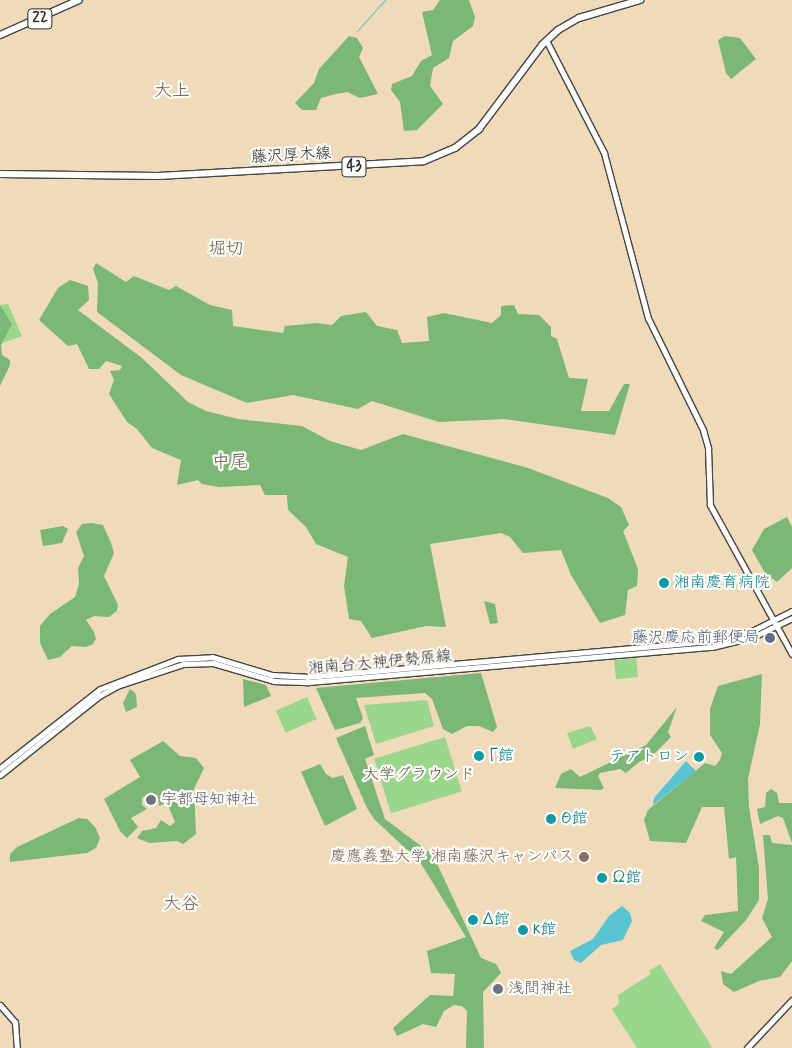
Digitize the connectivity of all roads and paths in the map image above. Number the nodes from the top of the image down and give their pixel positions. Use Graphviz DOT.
graph roads {
  1 [pos="79,0"];
  2 [pos="640,0"];
  3 [pos="0,35"];
  4 [pos="546,40"];
  5 [pos="0,174"];
  6 [pos="792,612"];
  7 [pos="792,618"];
  8 [pos="775,623"];
  9 [pos="712,644"];
  10 [pos="792,654"];
  11 [pos="0,768"];
  12 [pos="0,775"];
  13 [pos="792,1000"];
  14 [pos="0,1004"];
  15 [pos="17,1048"];
  16 [pos="747,1048"];
  1 -- 3 [label="main road, 22"];
  2 -- 4 [label="main road, 藤沢厚木線 / 43"];
  4 -- 5 [label="main road, 藤沢厚木線 / 43"];
  4 -- 8 [label="street"];
  6 -- 8 [label="street, 湘南台大神伊勢原線"];
  7 -- 8 [label="street, 湘南台大神伊勢原線"];
  8 -- 9 [label="street, 湘南台大神伊勢原線"];
  8 -- 10 [label="street"];
  9 -- 11 [label="street, 湘南台大神伊勢原線"];
  9 -- 12 [label="street, 湘南台大神伊勢原線"];
  13 -- 16 [label="street"];
  14 -- 15 [label="street"];
}
